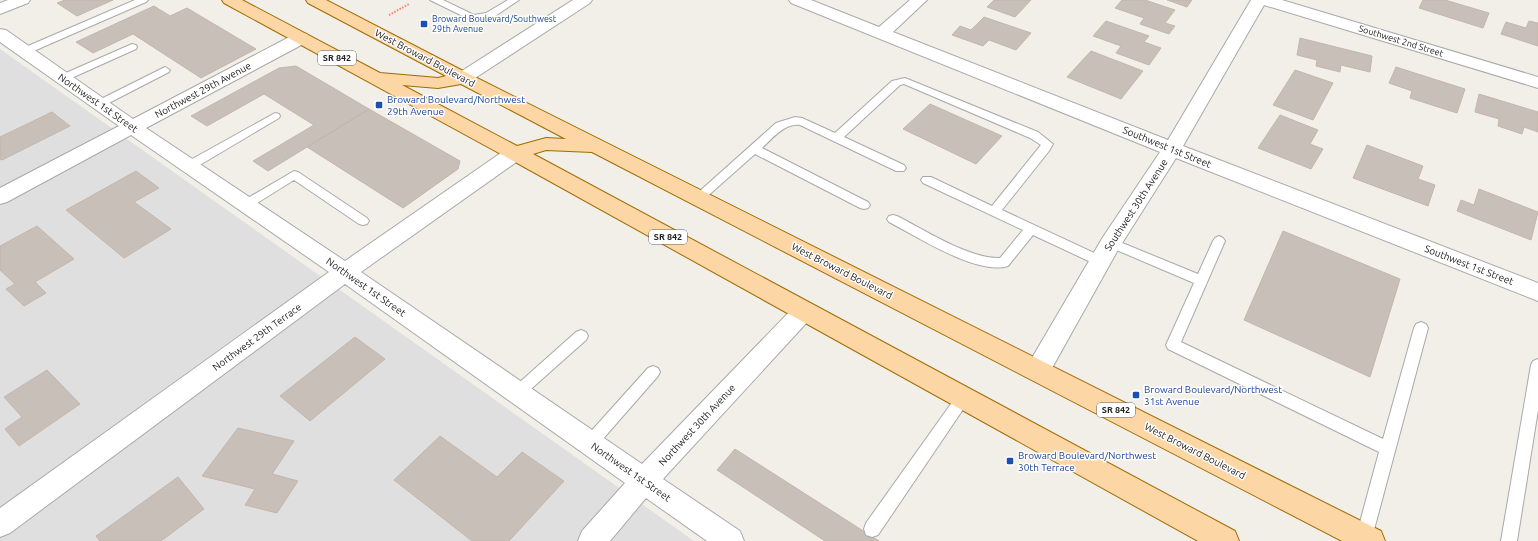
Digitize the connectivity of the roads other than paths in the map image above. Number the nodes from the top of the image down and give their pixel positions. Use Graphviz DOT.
graph roads {
  1 [pos="22,0"];
  2 [pos="143,0"];
  3 [pos="230,0"];
  4 [pos="314,0"];
  5 [pos="435,0"];
  6 [pos="514,0"];
  7 [pos="584,0"];
  8 [pos="797,0"];
  9 [pos="919,0"];
  10 [pos="1259,0"];
  11 [pos="1264,0"];
  12 [pos="1302,0"];
  13 [pos="0,9"];
  14 [pos="882,33"];
  15 [pos="0,34"];
  16 [pos="301,38"];
  17 [pos="132,47"];
  18 [pos="25,52"];
  19 [pos="165,70"];
  20 [pos="1538,73"];
  21 [pos="373,77"];
  22 [pos="63,78"];
  23 [pos="463,78"];
  24 [pos="1538,83"];
  25 [pos="99,104"];
  26 [pos="275,116"];
  27 [pos="132,127"];
  28 [pos="836,138"];
  29 [pos="597,146"];
  30 [pos="754,149"];
  31 [pos="1172,149"];
  32 [pos="516,153"];
  33 [pos="189,166"];
  34 [pos="900,168"];
  35 [pos="927,180"];
  36 [pos="0,197"];
  37 [pos="698,198"];
  38 [pos="864,204"];
  39 [pos="245,205"];
  40 [pos="994,212"];
  41 [pos="893,219"];
  42 [pos="363,221"];
  43 [pos="1030,230"];
  44 [pos="1218,241"];
  45 [pos="1111,243"];
  46 [pos="1100,261"];
  47 [pos="345,272"];
  48 [pos="1201,281"];
  49 [pos="1538,292"];
  50 [pos="803,312"];
  51 [pos="1422,328"];
  52 [pos="582,336"];
  53 [pos="1538,365"];
  54 [pos="1038,370"];
  55 [pos="653,372"];
  56 [pos="517,393"];
  57 [pos="963,398"];
  58 [pos="590,443"];
  59 [pos="1388,449"];
  60 [pos="644,481"];
  61 [pos="0,524"];
  62 [pos="872,529"];
  63 [pos="1368,539"];
  64 [pos="1222,540"];
  65 [pos="592,541"];
  66 [pos="730,541"];
  67 [pos="1509,541"];
  1 -- 13 [label="street"];
  2 -- 18 [label="lane"];
  3 -- 16 [label="main road, SR 842"];
  4 -- 23 [label="main road, West Broward Boulevard / SR 842"];
  5 -- 6 [label="lane"];
  7 -- 23 [label="street"];
  8 -- 14 [label="street, Southwest 1st Street"];
  9 -- 14 [label="street"];
  10 -- 31 [label="street, Southwest 30th Avenue"];
  11 -- 24 [label="street, Southwest 2nd Street"];
  12 -- 20 [label="street, Southwest 2nd Street"];
  14 -- 31 [label="street, Southwest 1st Street"];
  15 -- 18 [label="street, Northwest 1st Street"];
  16 -- 21 [label="main road, SR 842"];
  16 -- 27 [label="street, Northwest 29th Avenue"];
  17 -- 22 [label="lane"];
  18 -- 22 [label="street, Northwest 1st Street"];
  19 -- 25 [label="lane"];
  21 -- 23 [label="main road"];
  21 -- 32 [label="main road, SR 842"];
  22 -- 25 [label="street, Northwest 1st Street"];
  23 -- 29 [label="main road, West Broward Boulevard / SR 842"];
  25 -- 27 [label="street, Northwest 1st Street"];
  26 -- 33 [label="lane"];
  27 -- 33 [label="street, Northwest 1st Street"];
  27 -- 36 [label="street, Northwest 29th Avenue"];
  28 -- 30 [label="lane"];
  28 -- 34 [label="lane"];
  28 -- 40 [label="lane"];
  29 -- 32 [label="main road"];
  29 -- 37 [label="main road, West Broward Boulevard / SR 842"];
  30 -- 37 [label="lane"];
  30 -- 38 [label="lane"];
  31 -- 45 [label="street, Southwest 30th Avenue"];
  31 -- 49 [label="street, Southwest 1st Street"];
  32 -- 47 [label="street, Northwest 29th Terrace"];
  32 -- 50 [label="main road, SR 842"];
  33 -- 39 [label="street, Northwest 1st Street"];
  35 -- 40 [label="lane"];
  37 -- 54 [label="main road, West Broward Boulevard / SR 842"];
  39 -- 42 [label="lane"];
  39 -- 47 [label="street, Northwest 1st Street"];
  40 -- 43 [label="lane"];
  41 -- 43 [label="lane"];
  43 -- 46 [label="lane"];
  44 -- 48 [label="lane"];
  45 -- 46 [label="street, Southwest 30th Avenue"];
  45 -- 48 [label="lane"];
  46 -- 54 [label="street, Southwest 30th Avenue"];
  47 -- 56 [label="street, Northwest 1st Street"];
  47 -- 61 [label="street, Northwest 29th Terrace"];
  48 -- 59 [label="lane"];
  50 -- 57 [label="main road, SR 842"];
  50 -- 60 [label="street, Northwest 30th Avenue"];
  51 -- 59 [label="lane"];
  52 -- 56 [label="lane"];
  53 -- 67 [label="lane"];
  54 -- 63 [label="main road, West Broward Boulevard / SR 842"];
  55 -- 58 [label="lane"];
  56 -- 58 [label="street, Northwest 1st Street"];
  57 -- 62 [label="lane"];
  57 -- 64 [label="main road, SR 842"];
  58 -- 60 [label="street, Northwest 1st Street"];
  59 -- 63 [label="lane"];
  60 -- 65 [label="street, Northwest 30th Avenue"];
  60 -- 66 [label="street, Northwest 1st Street"];
}
